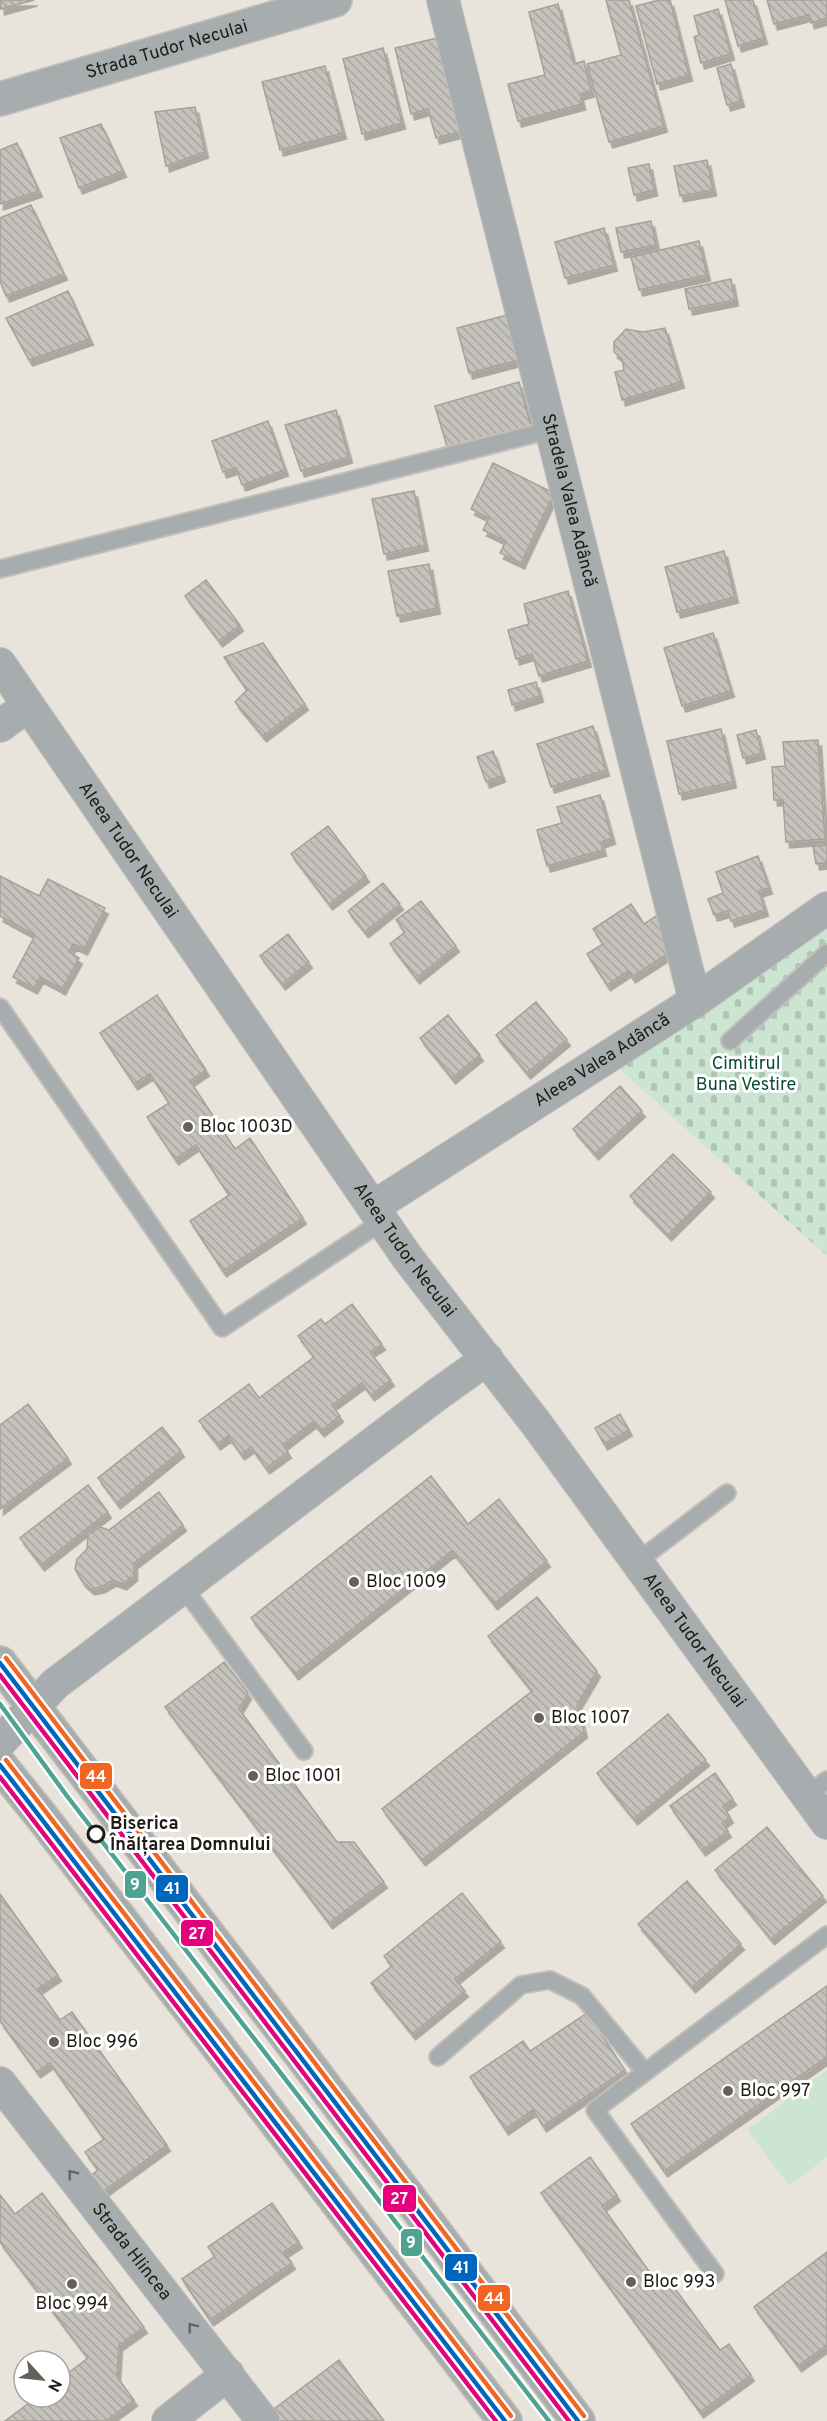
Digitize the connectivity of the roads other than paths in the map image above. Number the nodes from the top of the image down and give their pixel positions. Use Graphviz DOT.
graph roads {
  1 [pos="335,0"];
  2 [pos="442,0"];
  3 [pos="0,99"];
  4 [pos="550,430"];
  5 [pos="0,568"];
  6 [pos="0,664"];
  7 [pos="28,706"];
  8 [pos="0,726"];
  9 [pos="827,908"];
  10 [pos="827,953"];
  11 [pos="695,1001"];
  12 [pos="0,1007"];
  13 [pos="730,1041"];
  14 [pos="378,1214"];
  15 [pos="487,1359"];
  16 [pos="727,1493"];
  17 [pos="637,1562"];
  18 [pos="183,1587"];
  19 [pos="0,1663"];
  20 [pos="34,1707"];
  21 [pos="0,1742"];
  22 [pos="304,1751"];
  23 [pos="0,1765"];
  24 [pos="817,1788"];
  25 [pos="827,1823"];
  26 [pos="827,1935"];
  27 [pos="438,2057"];
  28 [pos="645,2072"];
  29 [pos="0,2083"];
  30 [pos="715,2274"];
  31 [pos="228,2374"];
  32 [pos="168,2421"];
  33 [pos="263,2421"];
  34 [pos="505,2421"];
  35 [pos="578,2421"];
  1 -- 3 [label="street, Strada Tudor Neculai"];
  2 -- 4 [label="street, Stradela Valea Adâncă"];
  4 -- 5 [label="lane"];
  4 -- 11 [label="street, Stradela Valea Adâncă"];
  6 -- 7 [label="street, Aleea Tudor Neculai"];
  7 -- 8 [label="street"];
  7 -- 14 [label="street, Aleea Tudor Neculai"];
  9 -- 11 [label="street, Aleea Valea Adâncă"];
  10 -- 13 [label="lane"];
  11 -- 14 [label="street, Aleea Valea Adâncă"];
  12 -- 14 [label="lane"];
  14 -- 15 [label="street, Aleea Tudor Neculai"];
  15 -- 17 [label="street, Aleea Tudor Neculai"];
  15 -- 18 [label="street"];
  16 -- 17 [label="lane"];
  17 -- 24 [label="street, Aleea Tudor Neculai"];
  18 -- 20 [label="street"];
  18 -- 22 [label="lane"];
  19 -- 20 [label="main road"];
  20 -- 21 [label="street"];
  20 -- 35 [label="main road"];
  23 -- 34 [label="main road"];
  24 -- 25 [label="street, Aleea Tudor Neculai"];
  26 -- 28 [label="lane"];
  27 -- 28 [label="lane"];
  28 -- 30 [label="lane"];
  31 -- 29 [label="street, Strada Hlincea, one-way"];
  31 -- 32 [label="street"];
  31 -- 33 [label="street, Strada Hlincea"];
}
